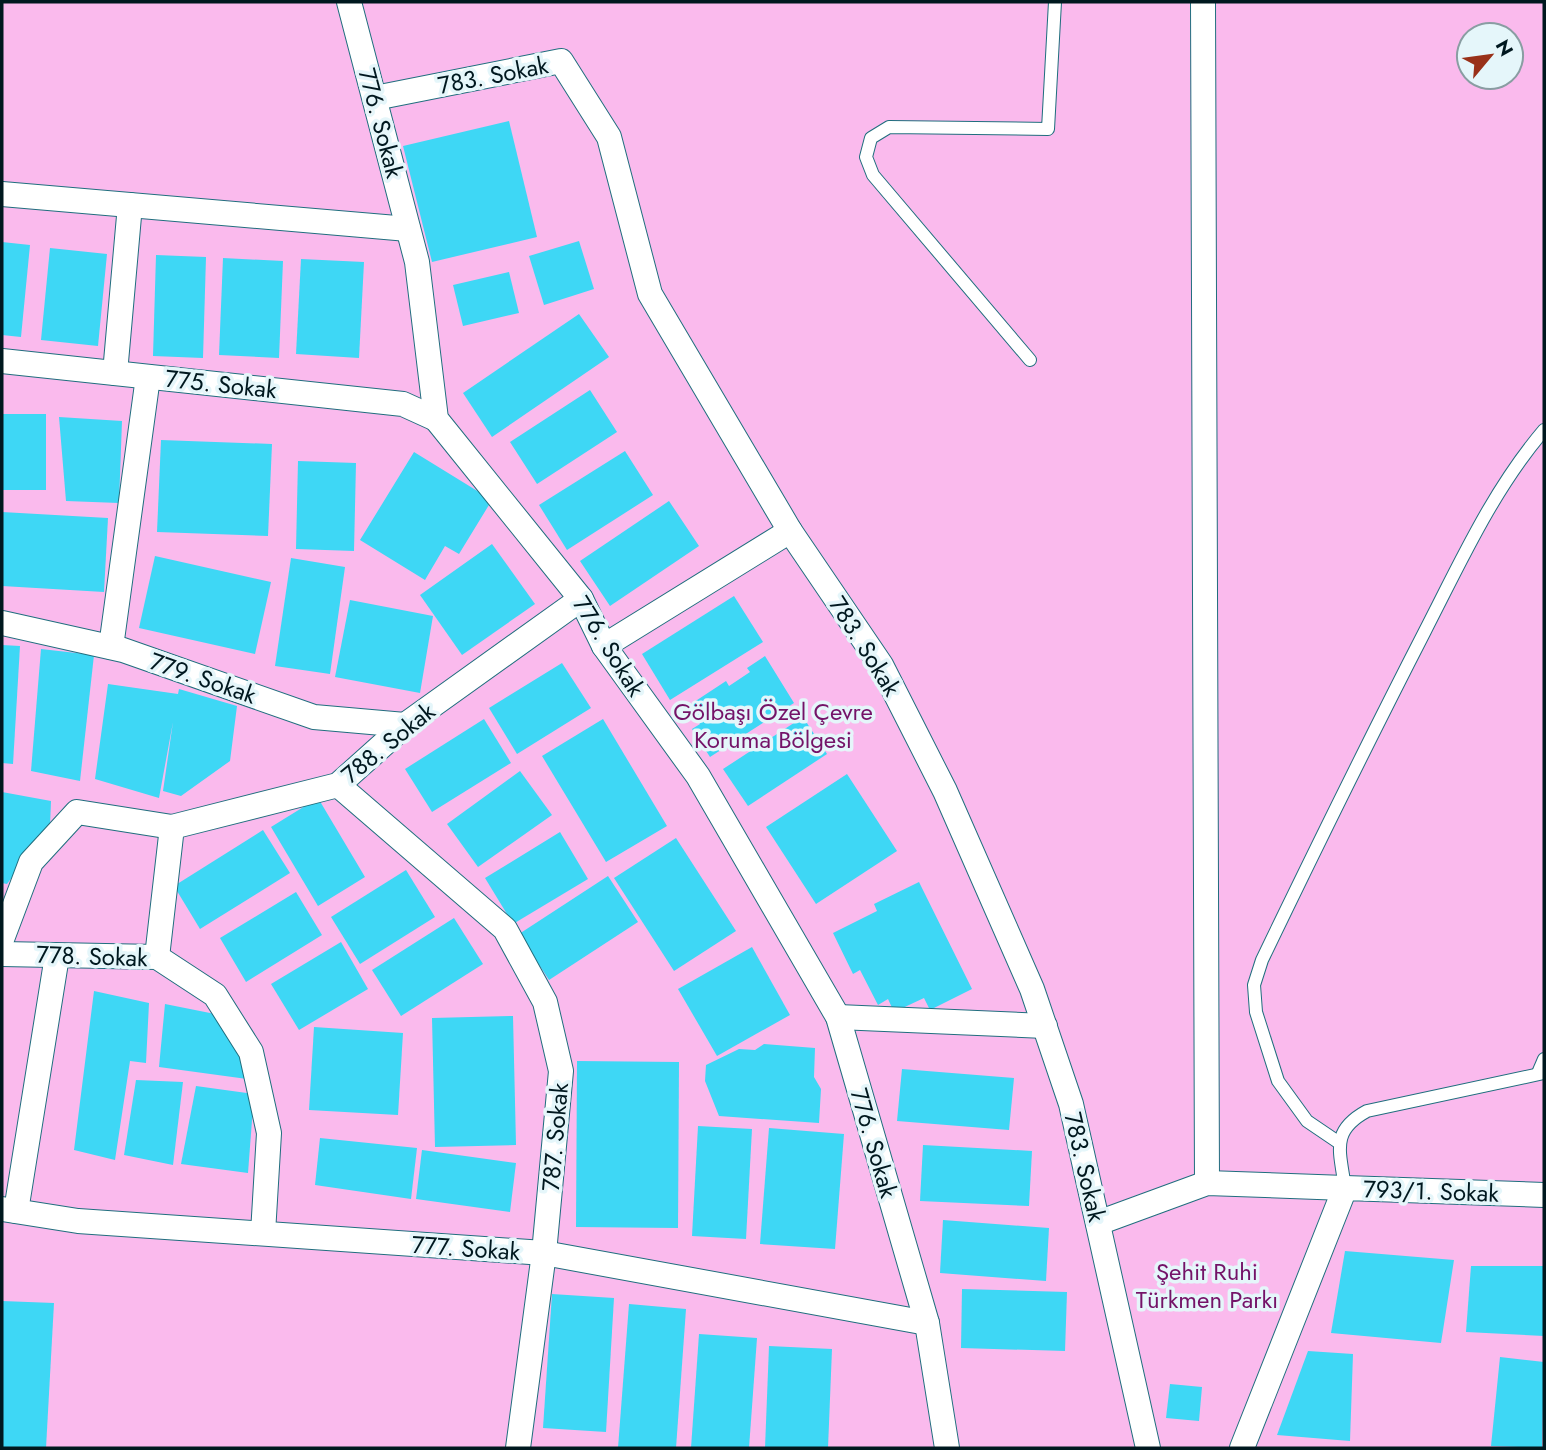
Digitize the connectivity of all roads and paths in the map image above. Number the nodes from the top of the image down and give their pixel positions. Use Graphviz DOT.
graph roads {
  1 [pos="349,2"];
  2 [pos="1055,2"];
  3 [pos="1203,2"];
  4 [pos="375,98"];
  5 [pos="2,194"];
  6 [pos="130,205"];
  7 [pos="408,229"];
  8 [pos="1030,360"];
  9 [pos="2,361"];
  10 [pos="115,373"];
  11 [pos="148,377"];
  12 [pos="436,419"];
  13 [pos="1544,430"];
  14 [pos="790,531"];
  15 [pos="581,599"];
  16 [pos="2,622"];
  17 [pos="604,646"];
  18 [pos="111,647"];
  19 [pos="405,725"];
  20 [pos="338,785"];
  21 [pos="172,827"];
  22 [pos="2,939"];
  23 [pos="2,954"];
  24 [pos="57,956"];
  25 [pos="157,957"];
  26 [pos="838,1017"];
  27 [pos="1045,1026"];
  28 [pos="1544,1059"];
  29 [pos="1541,1073"];
  30 [pos="1338,1142"];
  31 [pos="1207,1183"];
  32 [pos="1345,1188"];
  33 [pos="1544,1195"];
  34 [pos="9,1210"];
  35 [pos="1098,1223"];
  36 [pos="263,1233"];
  37 [pos="544,1253"];
  38 [pos="926,1323"];
  39 [pos="518,1448"];
  40 [pos="947,1448"];
  41 [pos="1148,1448"];
  42 [pos="1242,1448"];
  1 -- 4 [label="street, 776. Sokak"];
  2 -- 8 [label="lane"];
  3 -- 31 [label="street"];
  4 -- 7 [label="street, 776. Sokak"];
  4 -- 14 [label="street, 783. Sokak"];
  5 -- 6 [label="street"];
  6 -- 7 [label="street"];
  6 -- 10 [label="street"];
  7 -- 12 [label="street, 776. Sokak"];
  9 -- 10 [label="street, 775. Sokak"];
  10 -- 11 [label="street, 775. Sokak"];
  11 -- 12 [label="street, 775. Sokak"];
  11 -- 18 [label="street"];
  12 -- 15 [label="street, 776. Sokak"];
  13 -- 30 [label="lane"];
  14 -- 17 [label="street"];
  14 -- 27 [label="street, 783. Sokak"];
  15 -- 17 [label="street, 776. Sokak"];
  15 -- 19 [label="street, 788. Sokak"];
  16 -- 18 [label="street, 779. Sokak"];
  17 -- 26 [label="street, 776. Sokak"];
  18 -- 19 [label="street, 779. Sokak"];
  19 -- 20 [label="street, 788. Sokak"];
  20 -- 21 [label="street, 788. Sokak"];
  20 -- 37 [label="street, 787. Sokak"];
  21 -- 22 [label="street"];
  21 -- 25 [label="street"];
  23 -- 24 [label="street, 778. Sokak"];
  24 -- 25 [label="street, 778. Sokak"];
  24 -- 34 [label="street"];
  25 -- 36 [label="street, 778. Sokak"];
  26 -- 27 [label="street"];
  26 -- 38 [label="street, 776. Sokak"];
  27 -- 35 [label="street, 783. Sokak"];
  28 -- 29 [label="lane"];
  29 -- 30 [label="lane"];
  30 -- 32 [label="lane"];
  31 -- 32 [label="street"];
  31 -- 35 [label="street"];
  32 -- 33 [label="street, 793/1. Sokak"];
  32 -- 42 [label="street, 793/1. Sokak"];
  34 -- 36 [label="street, 777. Sokak"];
  35 -- 41 [label="street, 783. Sokak"];
  36 -- 37 [label="street, 777. Sokak"];
  37 -- 38 [label="street, 777. Sokak"];
  37 -- 39 [label="street, 787. Sokak"];
  38 -- 40 [label="street, 776. Sokak"];
}
